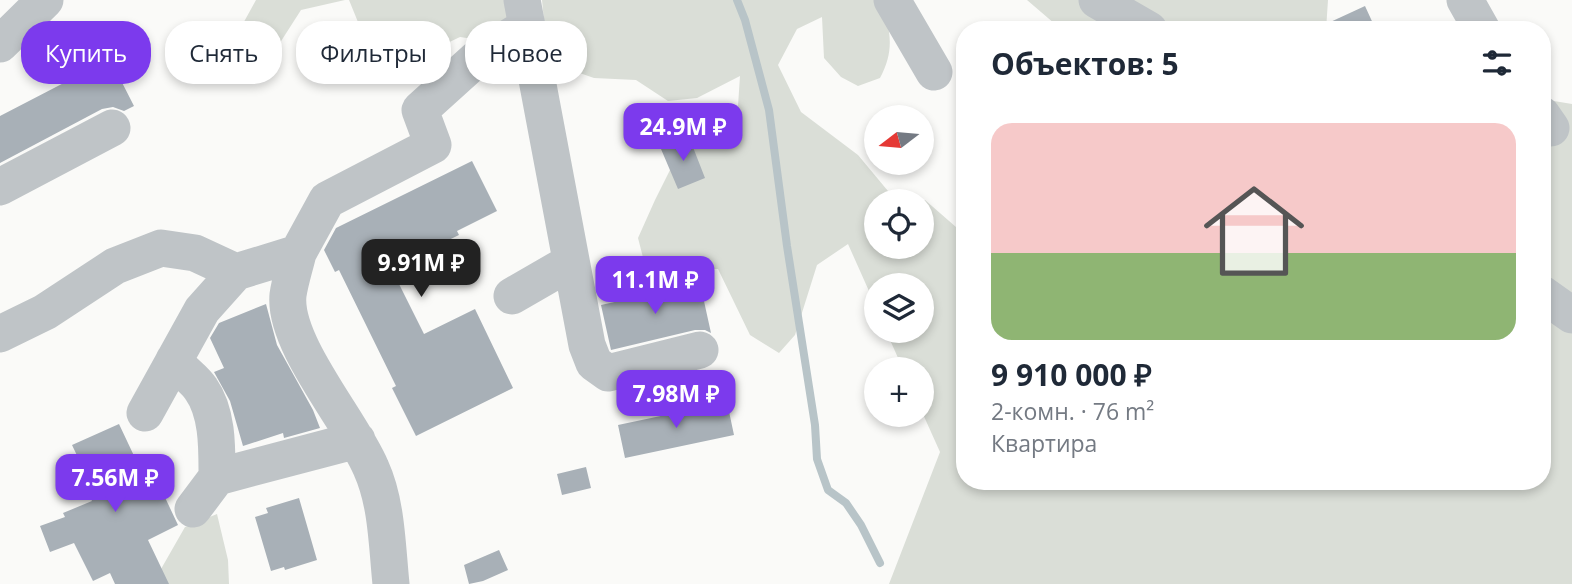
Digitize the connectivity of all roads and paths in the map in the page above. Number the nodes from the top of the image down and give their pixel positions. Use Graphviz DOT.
graph roads {
  1 [pos="45,0"];
  2 [pos="892,0"];
  3 [pos="1097,0"];
  4 [pos="1465,0"];
  5 [pos="524,13"];
  6 [pos="1134,21"];
  7 [pos="1477,21"];
  8 [pos="0,44"];
  9 [pos="934,72"];
  10 [pos="112,128"];
  11 [pos="0,187"];
  12 [pos="298,253"];
  13 [pos="571,262"];
  14 [pos="236,272"];
  15 [pos="512,296"];
  16 [pos="1551,300"];
  17 [pos="1572,315"];
  18 [pos="0,334"];
  19 [pos="701,350"];
  20 [pos="174,360"];
  21 [pos="145,413"];
  22 [pos="357,440"];
  23 [pos="217,477"];
  24 [pos="193,509"];
  25 [pos="391,584"];
  1 -- 8 [label="street"];
  2 -- 9 [label="street"];
  3 -- 6 [label="street"];
  4 -- 7 [label="street"];
  5 -- 12 [label="street"];
  5 -- 13 [label="street"];
  10 -- 11 [label="street"];
  12 -- 14 [label="street"];
  12 -- 22 [label="street"];
  13 -- 15 [label="street"];
  13 -- 19 [label="street"];
  14 -- 18 [label="street"];
  14 -- 20 [label="street"];
  16 -- 17 [label="street"];
  20 -- 21 [label="street"];
  20 -- 23 [label="street"];
  22 -- 23 [label="street"];
  22 -- 25 [label="street"];
  23 -- 24 [label="street"];
}
